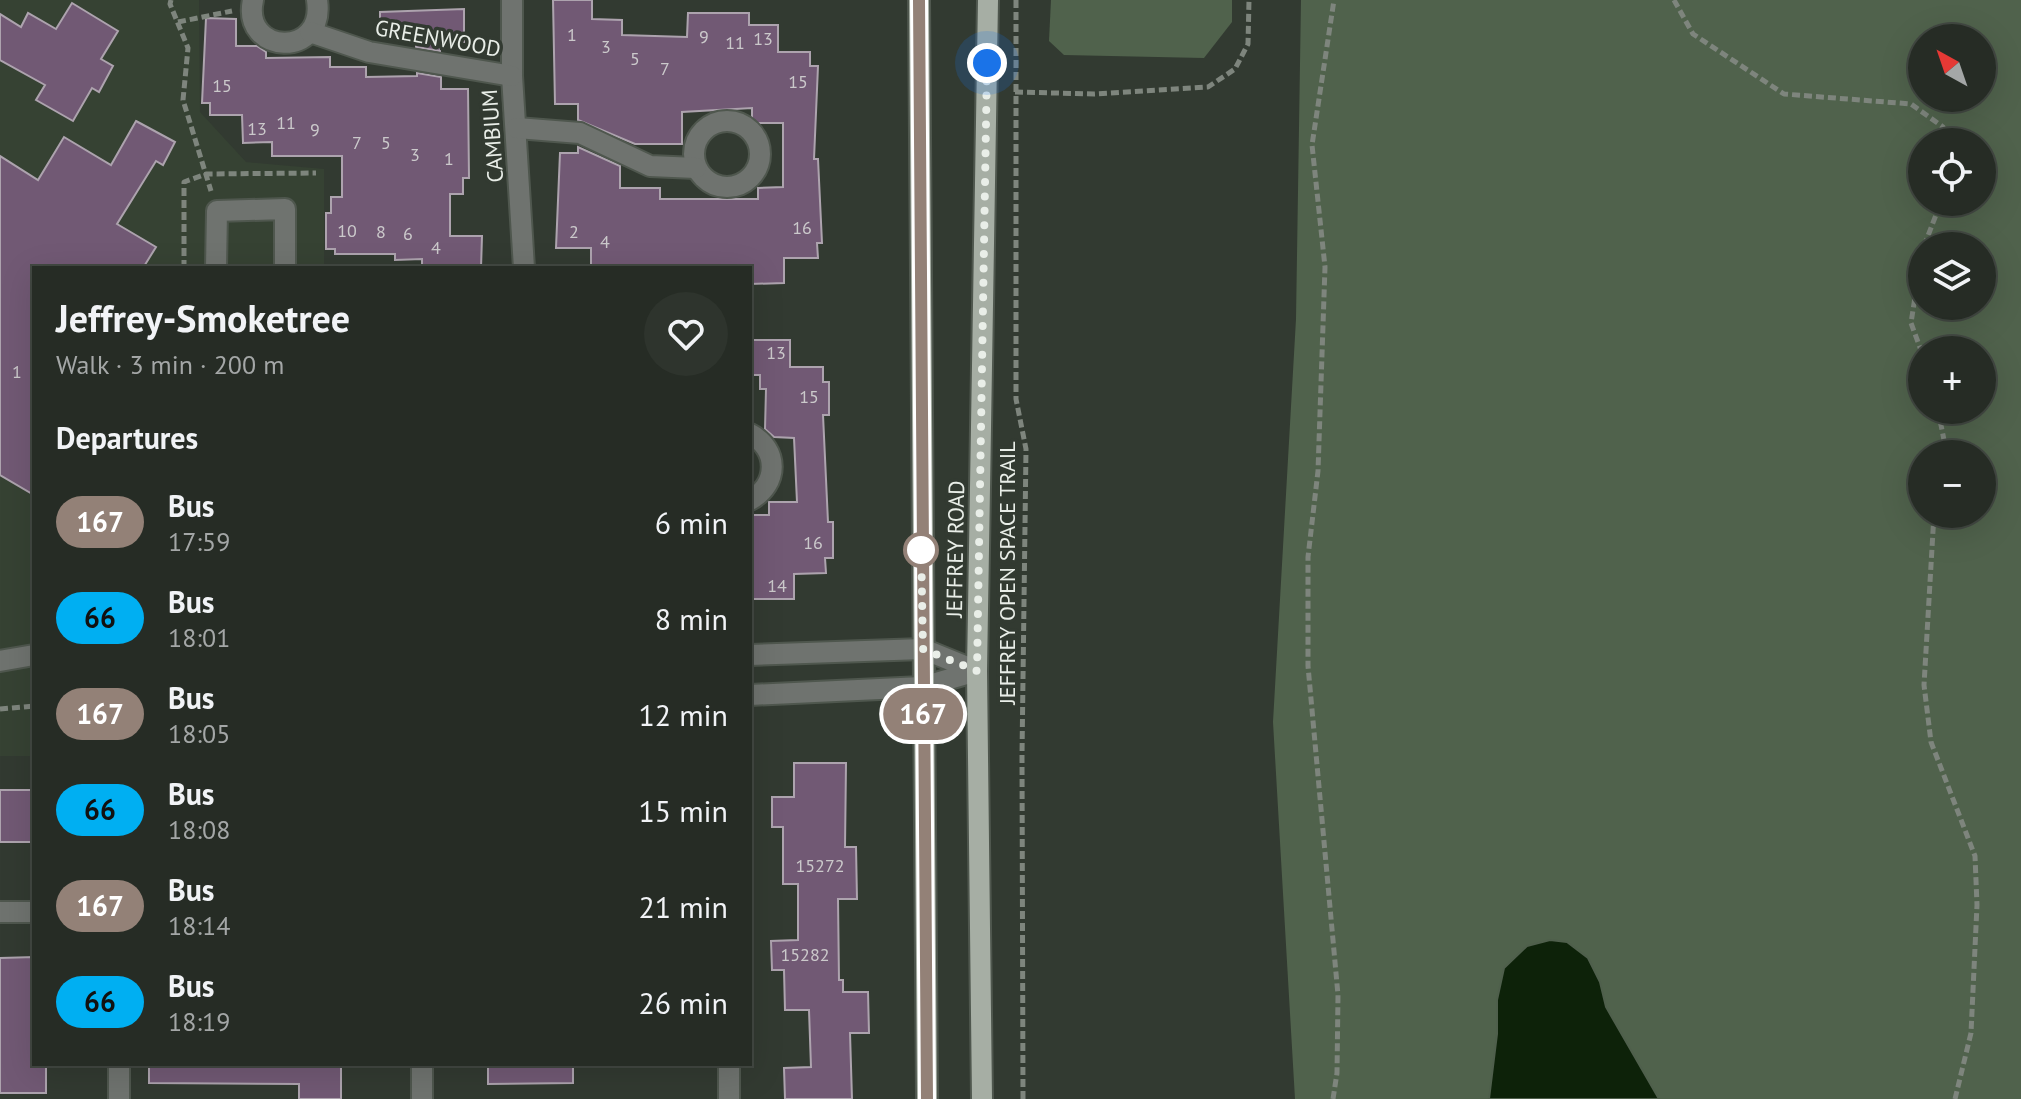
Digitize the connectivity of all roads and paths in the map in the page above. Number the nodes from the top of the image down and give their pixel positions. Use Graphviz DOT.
graph roads {
  1 [pos="171,0"];
  2 [pos="317,0"];
  3 [pos="512,0"];
  4 [pos="919,0"];
  5 [pos="988,0"];
  6 [pos="1016,0"];
  7 [pos="1249,0"];
  8 [pos="1334,0"];
  9 [pos="1674,0"];
  10 [pos="252,4"];
  11 [pos="178,22"];
  12 [pos="310,32"];
  13 [pos="512,76"];
  14 [pos="1016,92"];
  15 [pos="986,94"];
  16 [pos="517,128"];
  17 [pos="1943,128"];
  18 [pos="696,168"];
  19 [pos="217,211"];
  20 [pos="216,266"];
  21 [pos="285,266"];
  22 [pos="524,266"];
  23 [pos="752,435"];
  24 [pos="752,498"];
  25 [pos="1933,528"];
  26 [pos="923,649"];
  27 [pos="32,655"];
  28 [pos="752,655"];
  29 [pos="0,661"];
  30 [pos="977,671"];
  31 [pos="922,687"];
  32 [pos="752,695"];
  33 [pos="32,706"];
  34 [pos="0,709"];
  35 [pos="0,912"];
  36 [pos="32,912"];
  37 [pos="119,1066"];
  38 [pos="422,1066"];
  39 [pos="729,1066"];
  40 [pos="119,1099"];
  41 [pos="422,1099"];
  42 [pos="729,1099"];
  43 [pos="927,1099"];
  44 [pos="982,1099"];
  45 [pos="1023,1099"];
  46 [pos="1333,1099"];
  47 [pos="1955,1099"];
  1 -- 11 [label="path"];
  2 -- 12 [label="street"];
  3 -- 13 [label="street, CAMBIUM"];
  4 -- 26 [label="main road, JEFFREY ROAD"];
  5 -- 15 [label="main road, JEFFREY ROAD"];
  6 -- 14 [label="path, JEFFREY OPEN SPACE TRAIL"];
  7 -- 14 [label="path"];
  8 -- 46 [label="path"];
  9 -- 17 [label="path"];
  10 -- 11 [label="path"];
  10 -- 12 [label="street"];
  11 -- 19 [label="path"];
  12 -- 13 [label="street, GREENWOOD"];
  13 -- 16 [label="street, CAMBIUM"];
  14 -- 15 [label="path"];
  14 -- 45 [label="path, JEFFREY OPEN SPACE TRAIL"];
  15 -- 30 [label="main road, JEFFREY ROAD"];
  16 -- 18 [label="street"];
  16 -- 22 [label="street, CAMBIUM"];
  19 -- 20 [label="street"];
  19 -- 21 [label="street"];
  23 -- 24 [label="street"];
  25 -- 47 [label="path"];
  26 -- 28 [label="street"];
  26 -- 30 [label="street"];
  26 -- 31 [label="main road, JEFFREY ROAD"];
  27 -- 29 [label="street"];
  30 -- 31 [label="street"];
  30 -- 44 [label="main road, JEFFREY ROAD"];
  31 -- 32 [label="street"];
  31 -- 43 [label="main road, JEFFREY ROAD"];
  33 -- 34 [label="path"];
  35 -- 36 [label="street"];
  37 -- 40 [label="street"];
  38 -- 41 [label="street"];
  39 -- 42 [label="street"];
}
